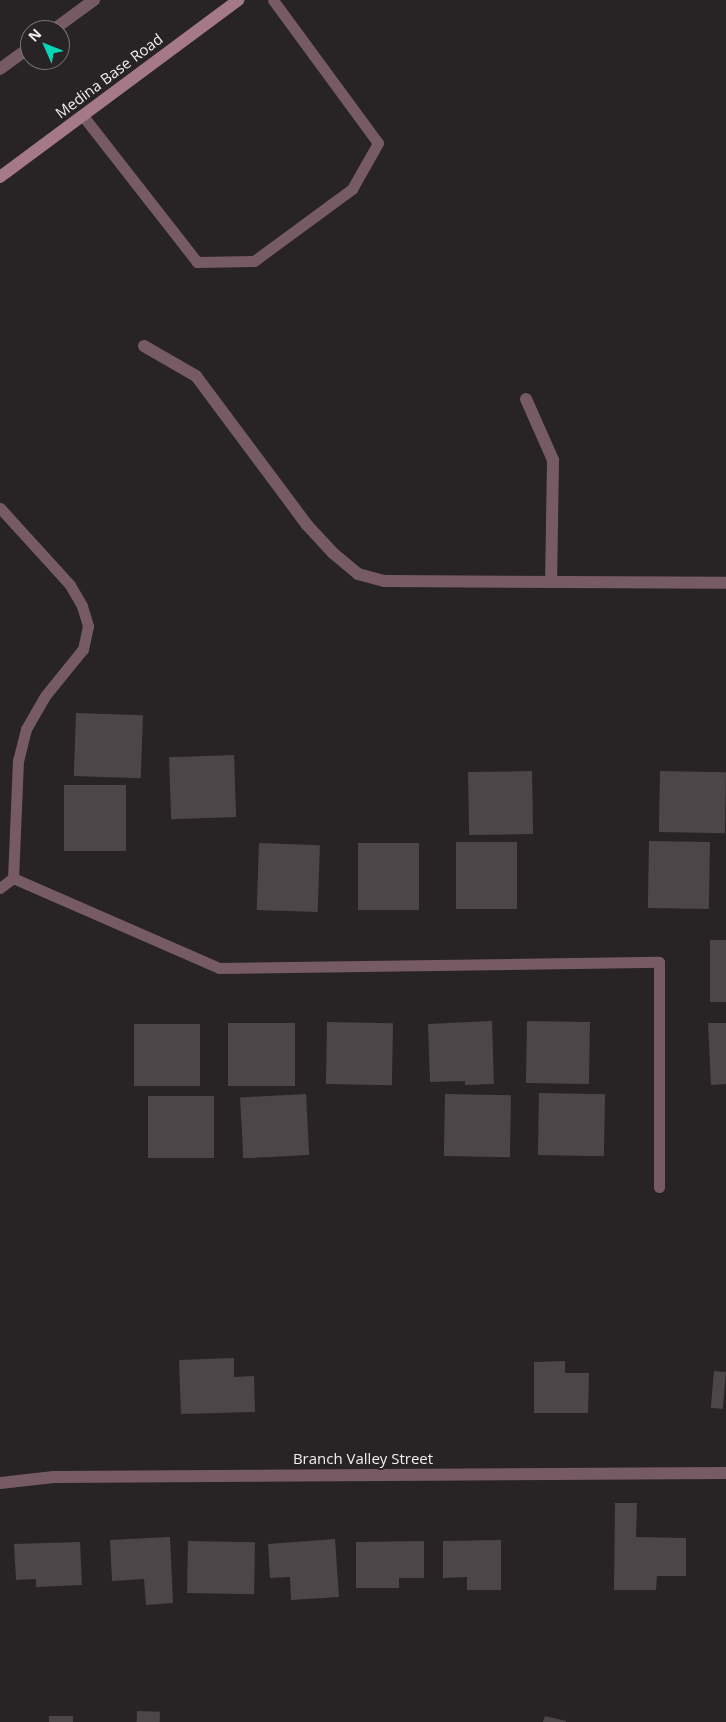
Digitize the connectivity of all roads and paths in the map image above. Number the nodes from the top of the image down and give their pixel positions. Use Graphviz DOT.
graph roads {
  1 [pos="94,0"];
  2 [pos="238,0"];
  3 [pos="273,0"];
  4 [pos="67,20"];
  5 [pos="20,54"];
  6 [pos="0,69"];
  7 [pos="83,116"];
  8 [pos="0,177"];
  9 [pos="144,346"];
  10 [pos="526,399"];
  11 [pos="0,508"];
  12 [pos="551,582"];
  13 [pos="726,583"];
  14 [pos="12,878"];
  15 [pos="0,888"];
  16 [pos="659,1188"];
  17 [pos="726,1473"];
  18 [pos="0,1483"];
  1 -- 4 [label="street"];
  2 -- 7 [label="street, Medina Base Road"];
  3 -- 7 [label="lane"];
  5 -- 6 [label="street"];
  7 -- 8 [label="street, Medina Base Road"];
  9 -- 12 [label="street"];
  10 -- 12 [label="street"];
  11 -- 14 [label="lane"];
  12 -- 13 [label="street"];
  14 -- 15 [label="lane"];
  14 -- 16 [label="lane"];
  17 -- 18 [label="street, Branch Valley Street"];
}
